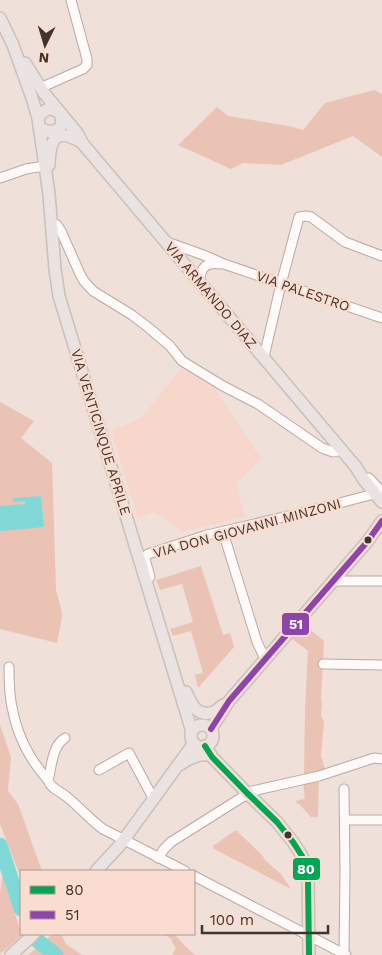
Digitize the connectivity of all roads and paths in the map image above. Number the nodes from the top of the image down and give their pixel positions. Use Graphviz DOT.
graph roads {
  1 [pos="71,0"];
  2 [pos="0,18"];
  3 [pos="13,45"];
  4 [pos="40,88"];
  5 [pos="32,98"];
  6 [pos="60,113"];
  7 [pos="38,122"];
  8 [pos="83,144"];
  9 [pos="44,166"];
  10 [pos="0,178"];
  11 [pos="48,194"];
  12 [pos="51,224"];
  13 [pos="167,242"];
  14 [pos="382,256"];
  15 [pos="224,264"];
  16 [pos="200,282"];
  17 [pos="281,284"];
  18 [pos="382,318"];
  19 [pos="264,357"];
  20 [pos="342,450"];
  21 [pos="379,496"];
  22 [pos="382,521"];
  23 [pos="223,532"];
  24 [pos="334,581"];
  25 [pos="382,581"];
  26 [pos="155,612"];
  27 [pos="265,659"];
  28 [pos="323,664"];
  29 [pos="382,664"];
  30 [pos="9,667"];
  31 [pos="172,669"];
  32 [pos="229,701"];
  33 [pos="211,729"];
  34 [pos="193,737"];
  35 [pos="66,738"];
  36 [pos="208,751"];
  37 [pos="382,760"];
  38 [pos="176,768"];
  39 [pos="99,770"];
  40 [pos="345,772"];
  41 [pos="48,780"];
  42 [pos="344,789"];
  43 [pos="247,794"];
  44 [pos="153,798"];
  45 [pos="345,820"];
  46 [pos="382,820"];
  47 [pos="124,840"];
  48 [pos="158,858"];
  49 [pos="97,870"];
  50 [pos="183,870"];
  51 [pos="195,877"];
  52 [pos="33,935"];
  53 [pos="309,936"];
  54 [pos="345,954"];
  55 [pos="11,955"];
  56 [pos="309,955"];
  1 -- 4 [label="street"];
  2 -- 3 [label="main road, VIA ARMANDO DIAZ"];
  3 -- 4 [label="main road, VIA ARMANDO DIAZ"];
  3 -- 5 [label="main road, VIA ARMANDO DIAZ"];
  4 -- 5 [label="main road"];
  4 -- 6 [label="main road, VIA ARMANDO DIAZ"];
  5 -- 7 [label="main road, VIA ARMANDO DIAZ"];
  6 -- 7 [label="main road"];
  6 -- 7 [label="main road"];
  6 -- 8 [label="main road, VIA ARMANDO DIAZ"];
  7 -- 9 [label="main road, VIA VENTICINQUE APRILE"];
  8 -- 11 [label="main road"];
  8 -- 13 [label="main road, VIA ARMANDO DIAZ"];
  9 -- 10 [label="street"];
  9 -- 11 [label="main road, VIA VENTICINQUE APRILE"];
  11 -- 12 [label="main road, VIA VENTICINQUE APRILE"];
  12 -- 20 [label="street"];
  12 -- 26 [label="main road, VIA VENTICINQUE APRILE"];
  13 -- 15 [label="street, VIA PALESTRO"];
  13 -- 16 [label="main road, VIA ARMANDO DIAZ"];
  14 -- 17 [label="street"];
  15 -- 16 [label="street"];
  15 -- 17 [label="street, VIA PALESTRO"];
  16 -- 19 [label="main road, VIA ARMANDO DIAZ"];
  17 -- 18 [label="street, VIA PALESTRO"];
  17 -- 19 [label="street"];
  19 -- 20 [label="main road, VIA ARMANDO DIAZ"];
  20 -- 21 [label="main road, VIA ARMANDO DIAZ"];
  21 -- 23 [label="street, VIA DON GIOVANNI MINZONI"];
  22 -- 24 [label="main road"];
  23 -- 26 [label="street, VIA DON GIOVANNI MINZONI"];
  23 -- 27 [label="street"];
  24 -- 25 [label="street"];
  24 -- 27 [label="main road"];
  26 -- 31 [label="main road, VIA VENTICINQUE APRILE"];
  27 -- 32 [label="main road"];
  28 -- 29 [label="street"];
  30 -- 41 [label="street"];
  31 -- 32 [label="main road"];
  31 -- 34 [label="main road, VIA VENTICINQUE APRILE"];
  32 -- 33 [label="main road"];
  33 -- 34 [label="main road"];
  33 -- 36 [label="main road"];
  34 -- 36 [label="main road"];
  34 -- 38 [label="main road"];
  35 -- 41 [label="street"];
  36 -- 38 [label="main road"];
  36 -- 43 [label="main road"];
  37 -- 40 [label="street"];
  37 -- 43 [label="street"];
  38 -- 44 [label="main road"];
  39 -- 44 [label="street"];
  41 -- 47 [label="street"];
  42 -- 45 [label="street"];
  43 -- 48 [label="street"];
  43 -- 53 [label="main road"];
  44 -- 47 [label="main road"];
  45 -- 46 [label="street"];
  45 -- 54 [label="street"];
  47 -- 48 [label="street"];
  47 -- 49 [label="main road"];
  48 -- 50 [label="street"];
  51 -- 53 [label="street"];
  52 -- 55 [label="main road"];
  53 -- 54 [label="street"];
  53 -- 56 [label="main road"];
}
